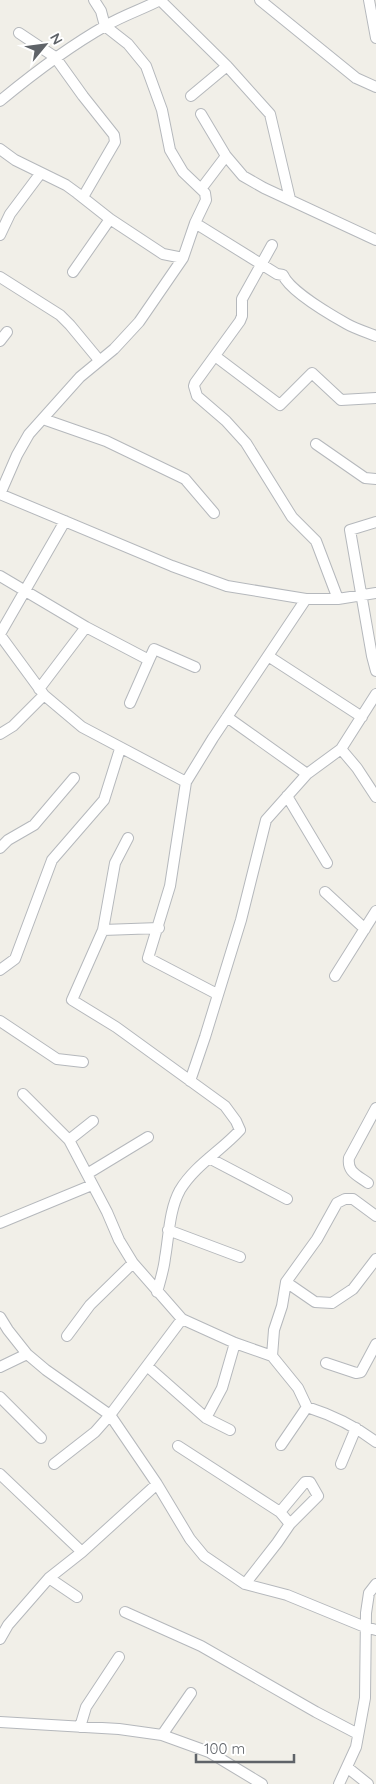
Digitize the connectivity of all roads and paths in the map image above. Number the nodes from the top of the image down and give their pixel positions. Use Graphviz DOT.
graph roads {
  1 [pos="94,0"];
  2 [pos="160,0"];
  3 [pos="260,0"];
  4 [pos="369,0"];
  5 [pos="105,26"];
  6 [pos="19,33"];
  7 [pos="376,38"];
  8 [pos="55,57"];
  9 [pos="227,66"];
  10 [pos="376,87"];
  11 [pos="192,96"];
  12 [pos="0,101"];
  13 [pos="201,114"];
  14 [pos="0,149"];
  15 [pos="226,156"];
  16 [pos="40,174"];
  17 [pos="92,181"];
  18 [pos="66,185"];
  19 [pos="201,189"];
  20 [pos="83,197"];
  21 [pos="290,200"];
  22 [pos="110,219"];
  23 [pos="195,223"];
  24 [pos="0,235"];
  25 [pos="376,240"];
  26 [pos="272,244"];
  27 [pos="163,254"];
  28 [pos="183,258"];
  29 [pos="260,263"];
  30 [pos="174,270"];
  31 [pos="73,272"];
  32 [pos="0,277"];
  33 [pos="8,332"];
  34 [pos="376,336"];
  35 [pos="0,341"];
  36 [pos="215,356"];
  37 [pos="99,360"];
  38 [pos="376,398"];
  39 [pos="43,419"];
  40 [pos="316,444"];
  41 [pos="376,479"];
  42 [pos="0,494"];
  43 [pos="214,513"];
  44 [pos="64,520"];
  45 [pos="376,522"];
  46 [pos="0,576"];
  47 [pos="25,590"];
  48 [pos="376,593"];
  49 [pos="361,596"];
  50 [pos="306,599"];
  51 [pos="338,599"];
  52 [pos="86,626"];
  53 [pos="0,634"];
  54 [pos="268,656"];
  55 [pos="149,660"];
  56 [pos="195,668"];
  57 [pos="376,671"];
  58 [pos="42,692"];
  59 [pos="376,694"];
  60 [pos="130,702"];
  61 [pos="228,717"];
  62 [pos="362,717"];
  63 [pos="0,734"];
  64 [pos="120,749"];
  65 [pos="341,749"];
  66 [pos="307,774"];
  67 [pos="74,778"];
  68 [pos="186,782"];
  69 [pos="287,796"];
  70 [pos="376,797"];
  71 [pos="128,838"];
  72 [pos="0,848"];
  73 [pos="327,863"];
  74 [pos="325,892"];
  75 [pos="376,911"];
  76 [pos="159,928"];
  77 [pos="365,929"];
  78 [pos="103,930"];
  79 [pos="0,970"];
  80 [pos="335,976"];
  81 [pos="218,994"];
  82 [pos="0,1021"];
  83 [pos="83,1062"];
  84 [pos="190,1081"];
  85 [pos="23,1094"];
  86 [pos="376,1110"];
  87 [pos="93,1121"];
  88 [pos="148,1137"];
  89 [pos="69,1140"];
  90 [pos="209,1158"];
  91 [pos="87,1174"];
  92 [pos="368,1183"];
  93 [pos="92,1184"];
  94 [pos="287,1199"];
  95 [pos="376,1216"];
  96 [pos="0,1222"];
  97 [pos="168,1230"];
  98 [pos="240,1257"];
  99 [pos="376,1258"];
  100 [pos="133,1263"];
  101 [pos="286,1282"];
  102 [pos="157,1292"];
  103 [pos="0,1317"];
  104 [pos="182,1319"];
  105 [pos="67,1336"];
  106 [pos="235,1343"];
  107 [pos="376,1344"];
  108 [pos="27,1354"];
  109 [pos="272,1356"];
  110 [pos="326,1363"];
  111 [pos="147,1366"];
  112 [pos="0,1368"];
  113 [pos="0,1397"];
  114 [pos="307,1407"];
  115 [pos="110,1415"];
  116 [pos="206,1418"];
  117 [pos="356,1428"];
  118 [pos="230,1430"];
  119 [pos="41,1438"];
  120 [pos="376,1442"];
  121 [pos="281,1445"];
  122 [pos="178,1446"];
  123 [pos="54,1464"];
  124 [pos="341,1464"];
  125 [pos="0,1474"];
  126 [pos="157,1484"];
  127 [pos="280,1512"];
  128 [pos="290,1524"];
  129 [pos="82,1552"];
  130 [pos="49,1578"];
  131 [pos="245,1584"];
  132 [pos="376,1584"];
  133 [pos="77,1597"];
  134 [pos="125,1612"];
  135 [pos="4,1623"];
  136 [pos="365,1628"];
  137 [pos="376,1630"];
  138 [pos="0,1639"];
  139 [pos="119,1657"];
  140 [pos="190,1693"];
  141 [pos="0,1722"];
  142 [pos="80,1727"];
  143 [pos="358,1734"];
  144 [pos="162,1735"];
  145 [pos="348,1768"];
  146 [pos="262,1784"];
  147 [pos="339,1784"];
  148 [pos="368,1784"];
  1 -- 5 [label="street"];
  2 -- 5 [label="street"];
  2 -- 9 [label="street"];
  3 -- 10 [label="street"];
  4 -- 7 [label="street"];
  5 -- 8 [label="street"];
  5 -- 19 [label="street"];
  6 -- 8 [label="street"];
  8 -- 12 [label="street"];
  8 -- 17 [label="street"];
  9 -- 11 [label="street"];
  9 -- 21 [label="street"];
  13 -- 15 [label="street"];
  14 -- 16 [label="street"];
  15 -- 19 [label="street"];
  15 -- 21 [label="street"];
  16 -- 18 [label="street"];
  16 -- 24 [label="street"];
  17 -- 18 [label="street"];
  17 -- 20 [label="street"];
  18 -- 20 [label="street"];
  19 -- 23 [label="street"];
  20 -- 22 [label="street"];
  21 -- 25 [label="street"];
  22 -- 27 [label="street"];
  22 -- 31 [label="street"];
  23 -- 28 [label="street"];
  23 -- 29 [label="street"];
  26 -- 29 [label="street"];
  27 -- 28 [label="street"];
  27 -- 30 [label="street"];
  28 -- 30 [label="street"];
  29 -- 34 [label="street"];
  29 -- 36 [label="street"];
  30 -- 37 [label="street"];
  32 -- 37 [label="street"];
  33 -- 35 [label="street"];
  36 -- 38 [label="street"];
  36 -- 51 [label="street"];
  37 -- 39 [label="street"];
  39 -- 42 [label="street"];
  39 -- 43 [label="street"];
  40 -- 41 [label="street"];
  42 -- 44 [label="street"];
  44 -- 47 [label="street"];
  44 -- 50 [label="street"];
  45 -- 49 [label="street"];
  46 -- 47 [label="street"];
  47 -- 52 [label="street"];
  47 -- 53 [label="street"];
  48 -- 49 [label="street"];
  49 -- 51 [label="street"];
  49 -- 57 [label="street"];
  50 -- 51 [label="street"];
  50 -- 54 [label="street"];
  52 -- 55 [label="street"];
  52 -- 58 [label="street"];
  53 -- 58 [label="street"];
  54 -- 61 [label="street"];
  54 -- 62 [label="street"];
  55 -- 56 [label="street"];
  55 -- 60 [label="street"];
  58 -- 63 [label="street"];
  58 -- 64 [label="street"];
  59 -- 62 [label="street"];
  61 -- 66 [label="street"];
  61 -- 68 [label="street"];
  62 -- 65 [label="street"];
  64 -- 68 [label="street"];
  64 -- 79 [label="street"];
  65 -- 66 [label="street"];
  65 -- 70 [label="street"];
  66 -- 69 [label="street"];
  67 -- 72 [label="street"];
  68 -- 76 [label="street"];
  69 -- 73 [label="street"];
  69 -- 81 [label="street"];
  71 -- 78 [label="street"];
  74 -- 77 [label="street"];
  75 -- 77 [label="street"];
  76 -- 78 [label="street"];
  76 -- 81 [label="street"];
  77 -- 80 [label="street"];
  78 -- 84 [label="street"];
  81 -- 84 [label="street"];
  82 -- 83 [label="street"];
  84 -- 90 [label="street"];
  85 -- 89 [label="street"];
  86 -- 92 [label="street"];
  87 -- 89 [label="street"];
  88 -- 91 [label="street"];
  89 -- 91 [label="street"];
  90 -- 94 [label="street"];
  90 -- 97 [label="street"];
  91 -- 93 [label="street"];
  93 -- 96 [label="street"];
  93 -- 100 [label="street"];
  95 -- 101 [label="street"];
  97 -- 98 [label="street"];
  97 -- 102 [label="street"];
  99 -- 101 [label="street"];
  100 -- 102 [label="street"];
  100 -- 105 [label="street"];
  101 -- 109 [label="street"];
  102 -- 104 [label="street"];
  103 -- 108 [label="street"];
  104 -- 106 [label="street"];
  104 -- 111 [label="street"];
  106 -- 109 [label="street"];
  106 -- 116 [label="street"];
  107 -- 110 [label="street"];
  108 -- 112 [label="street"];
  108 -- 115 [label="street"];
  109 -- 114 [label="street"];
  111 -- 115 [label="street"];
  111 -- 116 [label="street"];
  113 -- 119 [label="street"];
  114 -- 117 [label="street"];
  114 -- 121 [label="street"];
  115 -- 123 [label="street"];
  115 -- 126 [label="street"];
  116 -- 118 [label="street"];
  117 -- 120 [label="street"];
  117 -- 124 [label="street"];
  122 -- 127 [label="street"];
  125 -- 129 [label="street"];
  126 -- 129 [label="street"];
  126 -- 131 [label="street"];
  127 -- 128 [label="street"];
  127 -- 128 [label="street"];
  128 -- 131 [label="street"];
  129 -- 130 [label="street"];
  130 -- 133 [label="street"];
  130 -- 135 [label="street"];
  131 -- 136 [label="street"];
  132 -- 136 [label="street"];
  134 -- 143 [label="street"];
  135 -- 138 [label="street"];
  136 -- 137 [label="street"];
  136 -- 143 [label="street"];
  139 -- 142 [label="street"];
  140 -- 144 [label="street"];
  141 -- 142 [label="street"];
  142 -- 144 [label="street"];
  143 -- 145 [label="street"];
  144 -- 146 [label="street"];
  145 -- 147 [label="street"];
  145 -- 148 [label="street"];
}
